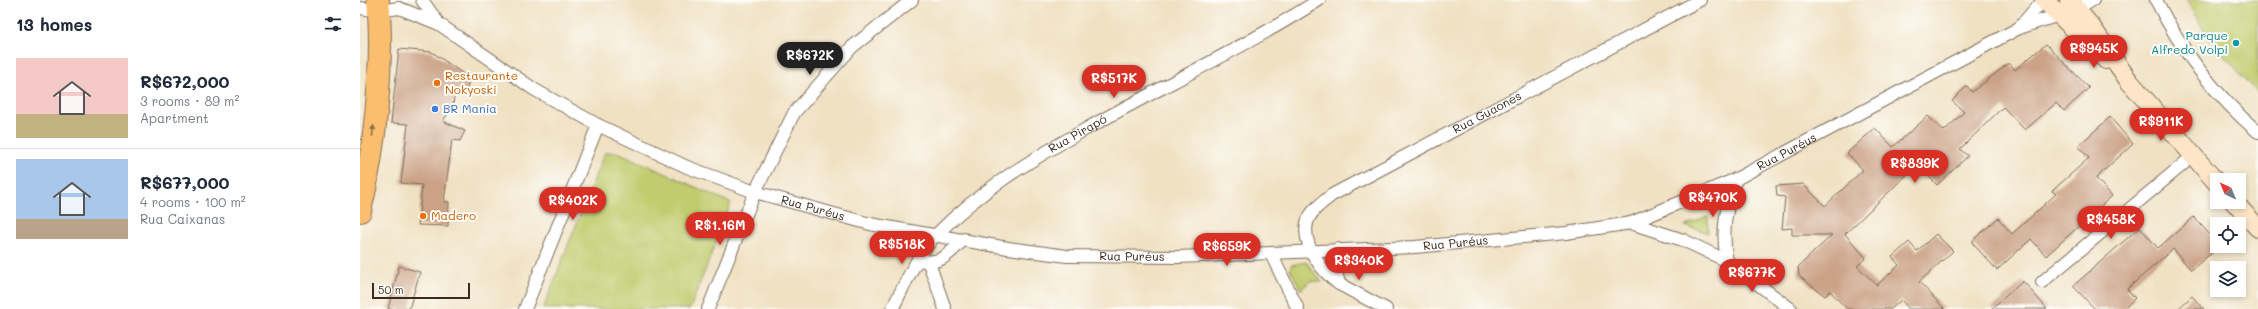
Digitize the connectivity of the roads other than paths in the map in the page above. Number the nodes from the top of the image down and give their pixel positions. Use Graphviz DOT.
graph roads {
  1 [pos="422,0"];
  2 [pos="912,0"];
  3 [pos="1319,0"];
  4 [pos="1700,0"];
  5 [pos="2044,0"];
  6 [pos="2093,0"];
  7 [pos="2156,0"];
  8 [pos="384,5"];
  9 [pos="2073,5"];
  10 [pos="2059,16"];
  11 [pos="439,24"];
  12 [pos="2019,28"];
  13 [pos="2129,80"];
  14 [pos="598,124"];
  15 [pos="2258,132"];
  16 [pos="2193,156"];
  17 [pos="2210,175"];
  18 [pos="1736,179"];
  19 [pos="755,192"];
  20 [pos="2240,209"];
  21 [pos="360,211"];
  22 [pos="1631,223"];
  23 [pos="2258,228"];
  24 [pos="936,235"];
  25 [pos="964,239"];
  26 [pos="1338,249"];
  27 [pos="1312,250"];
  28 [pos="1271,254"];
  29 [pos="1727,261"];
  30 [pos="924,262"];
  31 [pos="2042,282"];
  32 [pos="1339,284"];
  33 [pos="525,309"];
  34 [pos="708,309"];
  35 [pos="892,309"];
  36 [pos="944,309"];
  37 [pos="1298,309"];
  38 [pos="1386,309"];
  39 [pos="1790,309"];
  1 -- 11 [label="street, Rua Puréus"];
  2 -- 19 [label="street"];
  3 -- 24 [label="street, Rua Pirapó"];
  4 -- 27 [label="street, Rua Guaones"];
  5 -- 10 [label="main road"];
  5 -- 12 [label="street, Rua Puréus"];
  6 -- 9 [label="street, Rua Puréus"];
  7 -- 15 [label="street"];
  8 -- 11 [label="street, Rua Puréus"];
  21 -- 8 [label="highway, one-way"];
  9 -- 10 [label="street, Rua Puréus"];
  9 -- 13 [label="main road"];
  10 -- 12 [label="street, Rua Puréus"];
  10 -- 13 [label="main road"];
  11 -- 14 [label="street, Rua Puréus"];
  12 -- 18 [label="street, Rua Puréus"];
  13 -- 16 [label="main road"];
  14 -- 19 [label="street, Rua Puréus"];
  14 -- 33 [label="street"];
  16 -- 17 [label="main road"];
  16 -- 31 [label="street"];
  18 -- 22 [label="street, Rua Puréus"];
  18 -- 29 [label="street"];
  19 -- 24 [label="street, Rua Puréus"];
  19 -- 34 [label="street"];
  20 -- 23 [label="main road"];
  22 -- 26 [label="street, Rua Puréus"];
  22 -- 29 [label="street"];
  24 -- 25 [label="street, Rua Puréus"];
  24 -- 30 [label="street, Rua Pirapó"];
  25 -- 28 [label="street, Rua Puréus"];
  25 -- 30 [label="street"];
  26 -- 27 [label="street, Rua Puréus"];
  26 -- 32 [label="street"];
  27 -- 28 [label="street, Rua Puréus"];
  27 -- 32 [label="street"];
  28 -- 37 [label="street"];
  29 -- 39 [label="street"];
  30 -- 35 [label="street, Rua Pirapó"];
  30 -- 36 [label="street"];
  32 -- 38 [label="street"];
}
